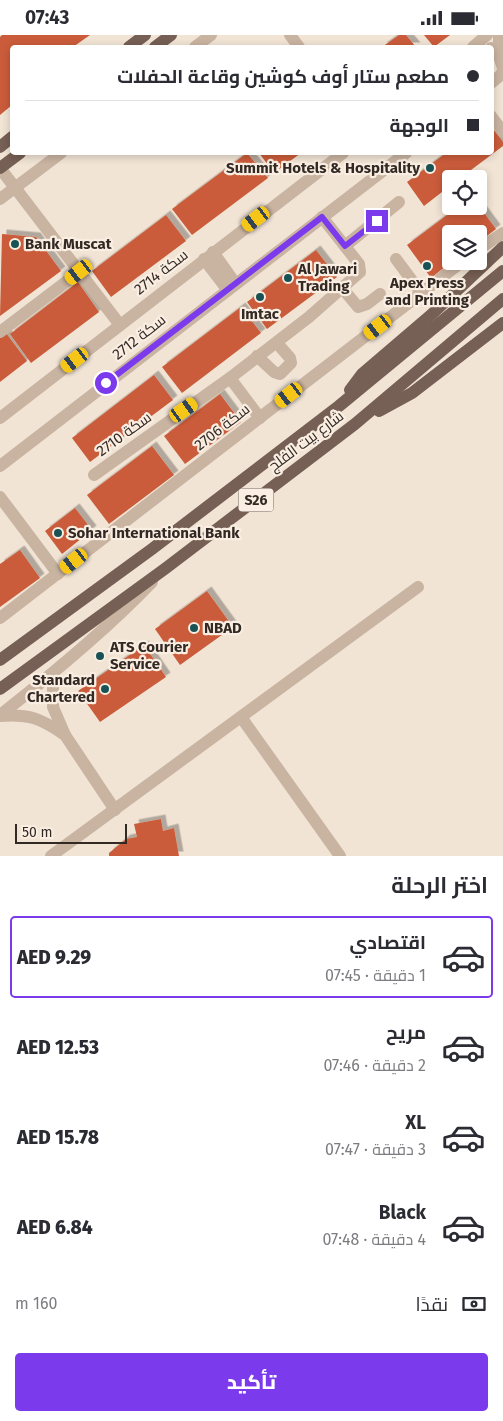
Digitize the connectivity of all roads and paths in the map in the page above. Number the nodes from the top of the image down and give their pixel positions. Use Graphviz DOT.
graph roads {
  1 [pos="145,35"];
  2 [pos="171,35"];
  3 [pos="212,35"];
  4 [pos="487,35"];
  5 [pos="500,35"];
  6 [pos="132,45"];
  7 [pos="158,45"];
  8 [pos="199,45"];
  9 [pos="475,45"];
  10 [pos="497,58"];
  11 [pos="494,81"];
  12 [pos="494,120"];
  13 [pos="503,132"];
  14 [pos="10,139"];
  15 [pos="0,147"];
  16 [pos="17,155"];
  17 [pos="58,155"];
  18 [pos="340,155"];
  19 [pos="403,155"];
  20 [pos="0,168"];
  21 [pos="15,188"];
  22 [pos="0,199"];
  23 [pos="399,202"];
  24 [pos="322,217"];
  25 [pos="503,233"];
  26 [pos="487,244"];
  27 [pos="345,246"];
  28 [pos="503,247"];
  29 [pos="208,255"];
  30 [pos="396,259"];
  31 [pos="451,270"];
  32 [pos="503,271"];
  33 [pos="79,272"];
  34 [pos="231,286"];
  35 [pos="343,289"];
  36 [pos="422,293"];
  37 [pos="380,294"];
  38 [pos="503,299"];
  39 [pos="503,323"];
  40 [pos="120,325"];
  41 [pos="0,332"];
  42 [pos="277,343"];
  43 [pos="258,356"];
  44 [pos="230,378"];
  45 [pos="339,406"];
  46 [pos="0,418"];
  47 [pos="260,418"];
  48 [pos="355,424"];
  49 [pos="0,466"];
  50 [pos="94,475"];
  51 [pos="0,497"];
  52 [pos="166,568"];
  53 [pos="58,573"];
  54 [pos="418,587"];
  55 [pos="0,618"];
  56 [pos="27,641"];
  57 [pos="0,653"];
  58 [pos="0,660"];
  59 [pos="53,674"];
  60 [pos="0,689"];
  61 [pos="0,715"];
  62 [pos="241,717"];
  63 [pos="65,735"];
  64 [pos="115,810"];
  65 [pos="51,856"];
  66 [pos="340,856"];
  1 -- 6 [label="main road"];
  2 -- 7 [label="main road"];
  3 -- 8 [label="street"];
  4 -- 9 [label="street"];
  5 -- 10 [label="street"];
  10 -- 11 [label="street"];
  12 -- 13 [label="street"];
  14 -- 15 [label="main road"];
  16 -- 20 [label="main road"];
  17 -- 21 [label="street"];
  18 -- 29 [label="street, سكة 2714"];
  19 -- 24 [label="street, سكة 2712"];
  20 -- 21 [label="street"];
  21 -- 22 [label="street"];
  21 -- 33 [label="street"];
  23 -- 27 [label="street"];
  24 -- 27 [label="street"];
  24 -- 34 [label="street, سكة 2712"];
  25 -- 26 [label="street"];
  27 -- 35 [label="street, سكة 2710"];
  28 -- 45 [label="main road"];
  29 -- 34 [label="street"];
  29 -- 40 [label="street, سكة 2714"];
  30 -- 36 [label="street"];
  31 -- 36 [label="street, سكة 2706"];
  32 -- 45 [label="main road, شارع بيت الفلج / S26"];
  33 -- 40 [label="street"];
  33 -- 41 [label="street"];
  34 -- 49 [label="street, سكة 2712"];
  35 -- 37 [label="street"];
  35 -- 42 [label="street, سكة 2710"];
  36 -- 47 [label="street, سكة 2706"];
  38 -- 48 [label="main road, شارع بيت الفلج / S26"];
  39 -- 48 [label="main road"];
  40 -- 46 [label="street, سكة 2714"];
  42 -- 43 [label="street, سكة 2710"];
  42 -- 43 [label="street"];
  43 -- 44 [label="street, سكة 2710"];
  44 -- 47 [label="street"];
  44 -- 50 [label="street, سكة 2710"];
  45 -- 56 [label="main road, شارع بيت الفلج / S26"];
  47 -- 53 [label="street, سكة 2706"];
  48 -- 52 [label="main road, شارع بيت الفلج / S26"];
  51 -- 53 [label="street"];
  52 -- 59 [label="street"];
  52 -- 60 [label="main road, شارع بيت الفلج / S26"];
  53 -- 55 [label="street, سكة 2706"];
  54 -- 62 [label="street"];
  56 -- 57 [label="main road"];
  56 -- 58 [label="main road, شارع بيت الفلج / S26"];
  59 -- 61 [label="street"];
  59 -- 63 [label="street"];
  61 -- 63 [label="street"];
  62 -- 64 [label="street"];
  62 -- 66 [label="street"];
  63 -- 64 [label="street"];
  64 -- 65 [label="street"];
}
